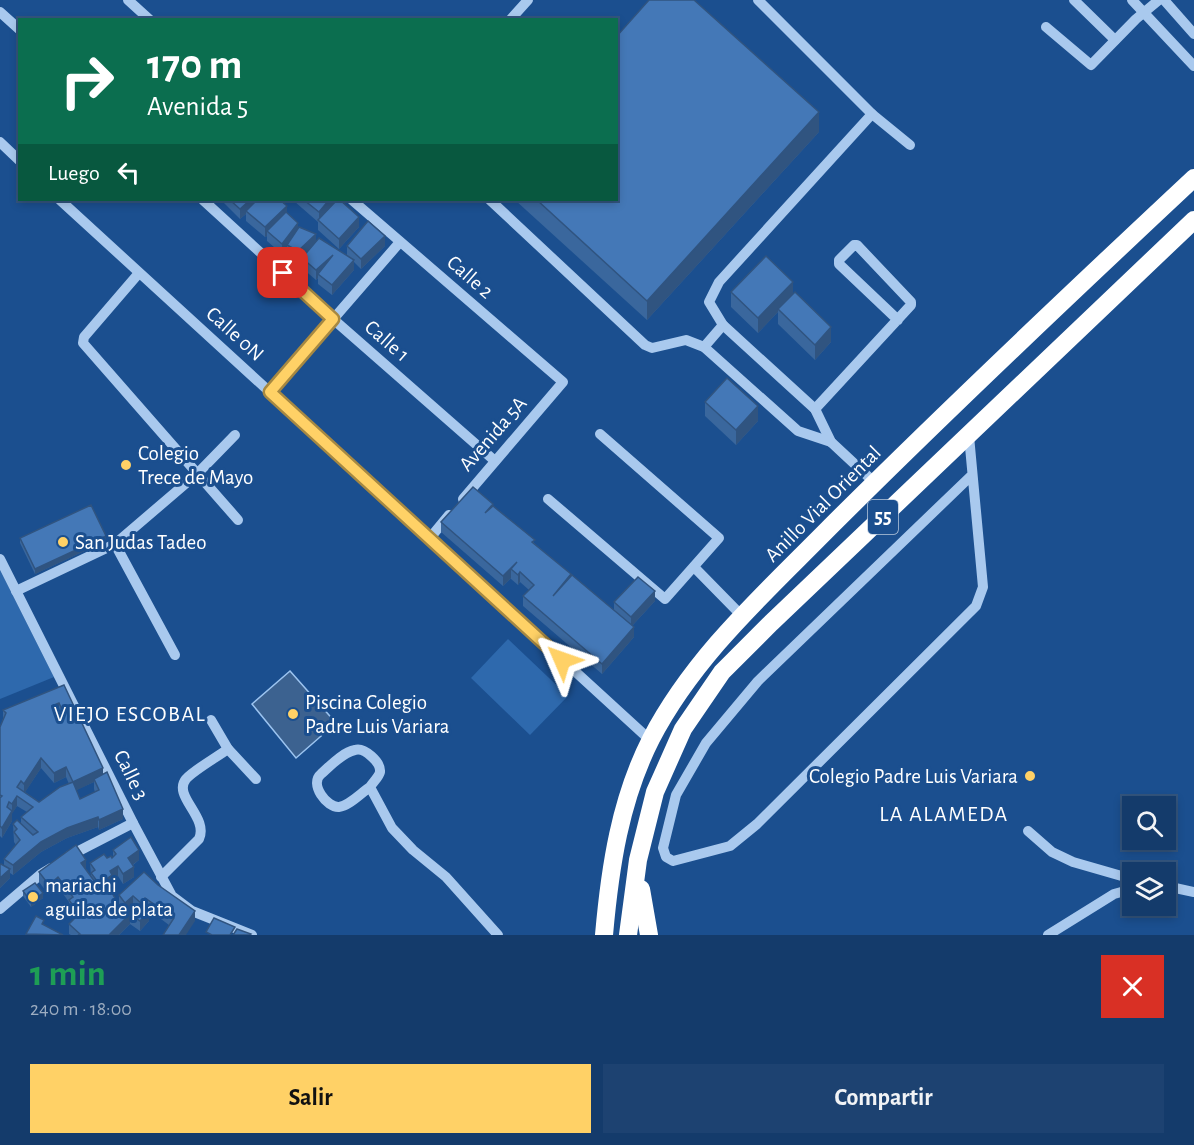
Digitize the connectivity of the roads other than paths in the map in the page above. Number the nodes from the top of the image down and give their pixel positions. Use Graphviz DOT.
graph roads {
  1 [pos="128,0"];
  2 [pos="528,0"];
  3 [pos="758,0"];
  4 [pos="1074,0"];
  5 [pos="1132,0"];
  6 [pos="1159,0"];
  7 [pos="1164,0"];
  8 [pos="0,12"];
  9 [pos="1143,12"];
  10 [pos="148,18"];
  11 [pos="512,18"];
  12 [pos="1046,27"];
  13 [pos="18,28"];
  14 [pos="1194,34"];
  15 [pos="1115,40"];
  16 [pos="1194,66"];
  17 [pos="872,114"];
  18 [pos="0,142"];
  19 [pos="910,145"];
  20 [pos="18,159"];
  21 [pos="1194,178"];
  22 [pos="61,201"];
  23 [pos="204,201"];
  24 [pos="353,201"];
  25 [pos="491,201"];
  26 [pos="1194,220"];
  27 [pos="400,242"];
  28 [pos="139,273"];
  29 [pos="333,319"];
  30 [pos="898,320"];
  31 [pos="723,325"];
  32 [pos="704,347"];
  33 [pos="563,382"];
  34 [pos="270,392"];
  35 [pos="815,409"];
  36 [pos="600,434"];
  37 [pos="235,435"];
  38 [pos="969,435"];
  39 [pos="831,442"];
  40 [pos="495,461"];
  41 [pos="198,473"];
  42 [pos="972,475"];
  43 [pos="875,483"];
  44 [pos="548,499"];
  45 [pos="238,520"];
  46 [pos="430,538"];
  47 [pos="116,544"];
  48 [pos="0,559"];
  49 [pos="694,567"];
  50 [pos="16,591"];
  51 [pos="742,616"];
  52 [pos="175,655"];
  53 [pos="211,720"];
  54 [pos="650,740"];
  55 [pos="228,749"];
  56 [pos="256,779"];
  57 [pos="369,787"];
  58 [pos="133,823"];
  59 [pos="1028,831"];
  60 [pos="638,860"];
  61 [pos="1122,876"];
  62 [pos="161,877"];
  63 [pos="1176,888"];
  64 [pos="1122,892"];
  65 [pos="1194,892"];
  66 [pos="0,909"];
  67 [pos="252,935"];
  68 [pos="498,935"];
  69 [pos="604,935"];
  70 [pos="628,935"];
  71 [pos="649,935"];
  72 [pos="1048,935"];
  1 -- 10 [label="street"];
  2 -- 11 [label="street"];
  3 -- 17 [label="street"];
  4 -- 15 [label="street"];
  5 -- 9 [label="street"];
  6 -- 9 [label="street"];
  7 -- 14 [label="street"];
  8 -- 13 [label="street"];
  9 -- 15 [label="street"];
  9 -- 16 [label="street"];
  12 -- 15 [label="street"];
  17 -- 19 [label="street"];
  17 -- 31 [label="street"];
  18 -- 20 [label="street"];
  21 -- 43 [label="highway, Anillo Vial Oriental / 55"];
  22 -- 28 [label="street, Calle 0N"];
  23 -- 29 [label="street, Calle 1"];
  24 -- 27 [label="street, Calle 2"];
  25 -- 32 [label="street"];
  26 -- 38 [label="highway, 55"];
  27 -- 29 [label="street"];
  27 -- 33 [label="street, Calle 2"];
  28 -- 34 [label="street, Calle 0N"];
  28 -- 41 [label="street"];
  29 -- 34 [label="street"];
  29 -- 40 [label="street, Calle 1"];
  30 -- 30 [label="street"];
  30 -- 35 [label="street"];
  31 -- 32 [label="street"];
  31 -- 35 [label="street"];
  32 -- 39 [label="street"];
  33 -- 40 [label="street, Avenida 5A"];
  34 -- 46 [label="street, Calle 0N"];
  35 -- 39 [label="street"];
  36 -- 49 [label="street"];
  37 -- 41 [label="street"];
  38 -- 42 [label="street"];
  38 -- 60 [label="highway, 55"];
  39 -- 43 [label="street"];
  40 -- 46 [label="street, Avenida 5A"];
  41 -- 45 [label="street"];
  41 -- 47 [label="street"];
  42 -- 42 [label="street"];
  43 -- 51 [label="highway, Anillo Vial Oriental / 55"];
  44 -- 49 [label="street"];
  46 -- 54 [label="street, Calle 0N"];
  47 -- 50 [label="street"];
  47 -- 52 [label="street"];
  48 -- 50 [label="street, Calle 3"];
  49 -- 51 [label="street"];
  50 -- 58 [label="street, Calle 3"];
  51 -- 54 [label="highway, Anillo Vial Oriental / 55"];
  53 -- 55 [label="street"];
  54 -- 69 [label="highway, Anillo Vial Oriental / 55"];
  55 -- 56 [label="street"];
  55 -- 62 [label="street"];
  57 -- 57 [label="street"];
  57 -- 68 [label="street"];
  58 -- 62 [label="street, Calle 3"];
  58 -- 66 [label="street"];
  59 -- 61 [label="street"];
  60 -- 70 [label="highway, 55"];
  60 -- 71 [label="highway"];
  62 -- 67 [label="street, Calle 3"];
  63 -- 65 [label="street"];
  64 -- 72 [label="street"];
}
